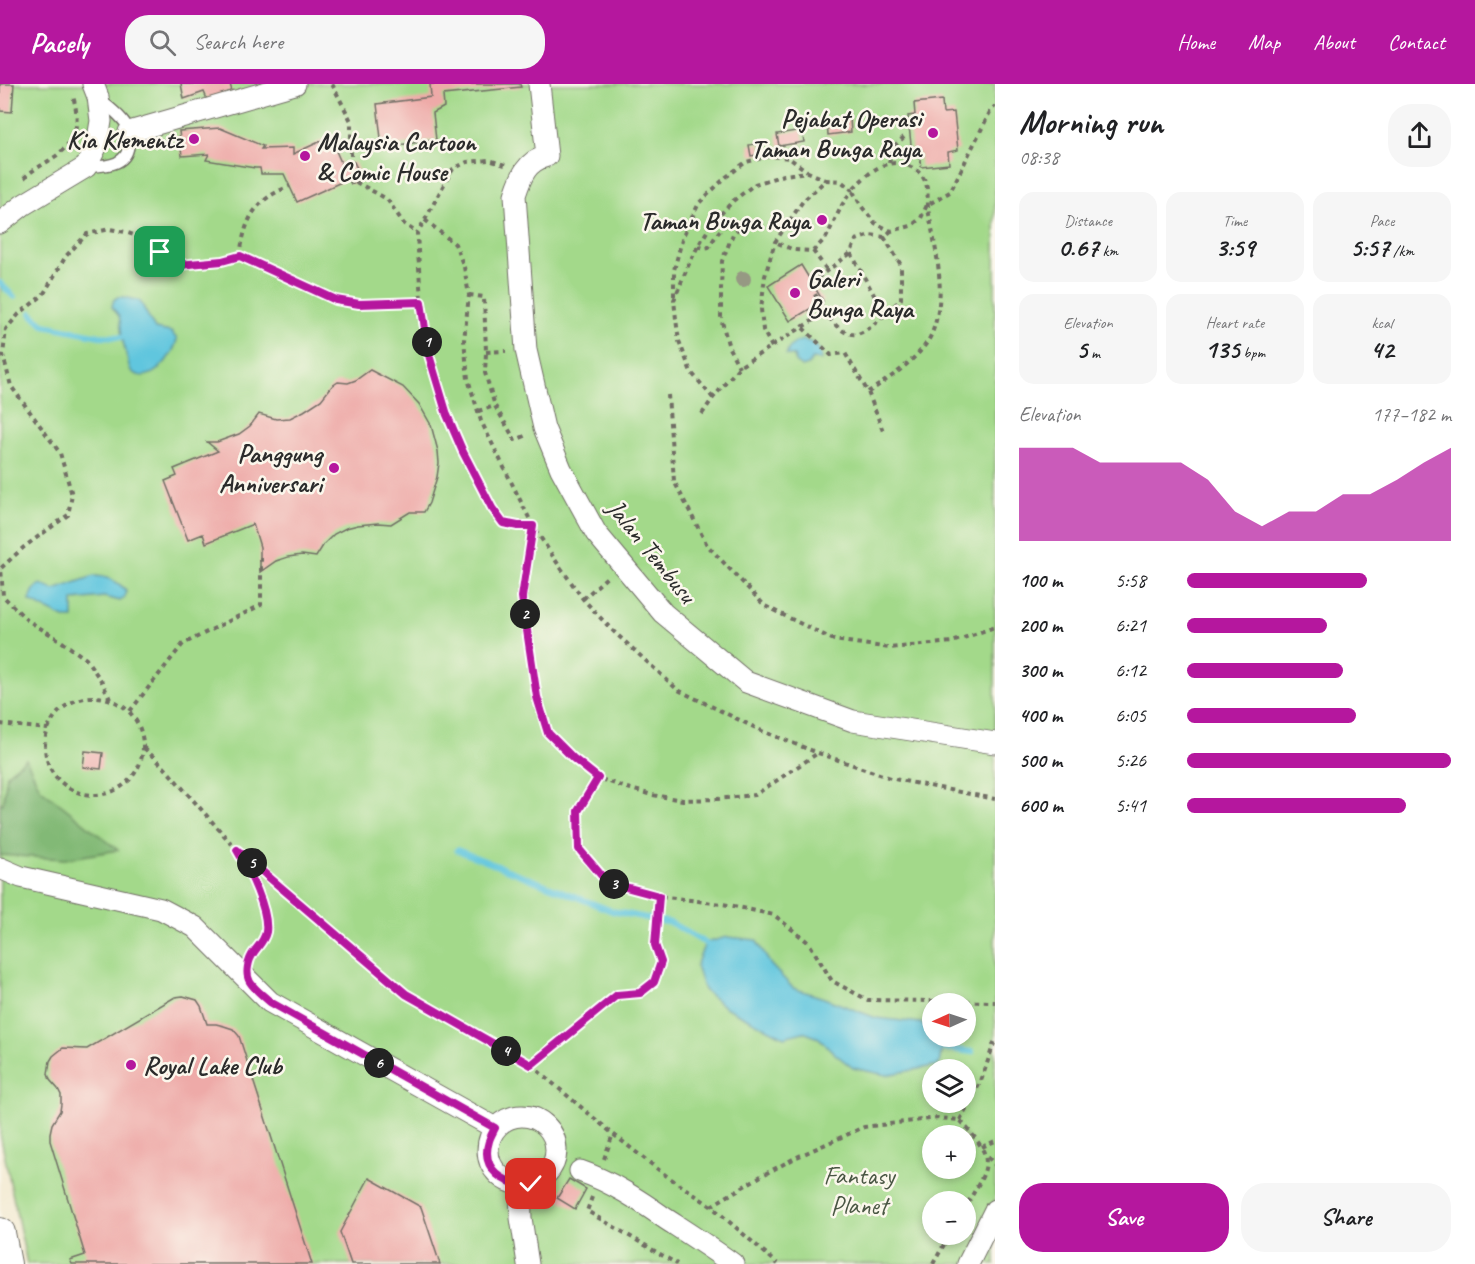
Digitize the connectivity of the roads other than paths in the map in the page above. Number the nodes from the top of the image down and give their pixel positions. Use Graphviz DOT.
graph roads {
  1 [pos="295,84"];
  2 [pos="539,84"];
  3 [pos="96,90"];
  4 [pos="129,132"];
  5 [pos="86,167"];
  6 [pos="0,224"];
  7 [pos="995,743"];
  8 [pos="0,868"];
  9 [pos="495,1128"];
  10 [pos="580,1171"];
  11 [pos="520,1185"];
  12 [pos="995,1210"];
  13 [pos="0,1233"];
  14 [pos="6,1264"];
  15 [pos="528,1264"];
  16 [pos="733,1264"];
  17 [pos="968,1264"];
  1 -- 4 [label="street"];
  2 -- 7 [label="street, Jalan Tembusu"];
  3 -- 4 [label="lane"];
  3 -- 5 [label="street"];
  4 -- 5 [label="lane"];
  5 -- 6 [label="street"];
  8 -- 9 [label="street"];
  9 -- 11 [label="street"];
  9 -- 11 [label="street"];
  10 -- 16 [label="street"];
  11 -- 15 [label="street"];
  12 -- 17 [label="street"];
  13 -- 14 [label="street"];
}
